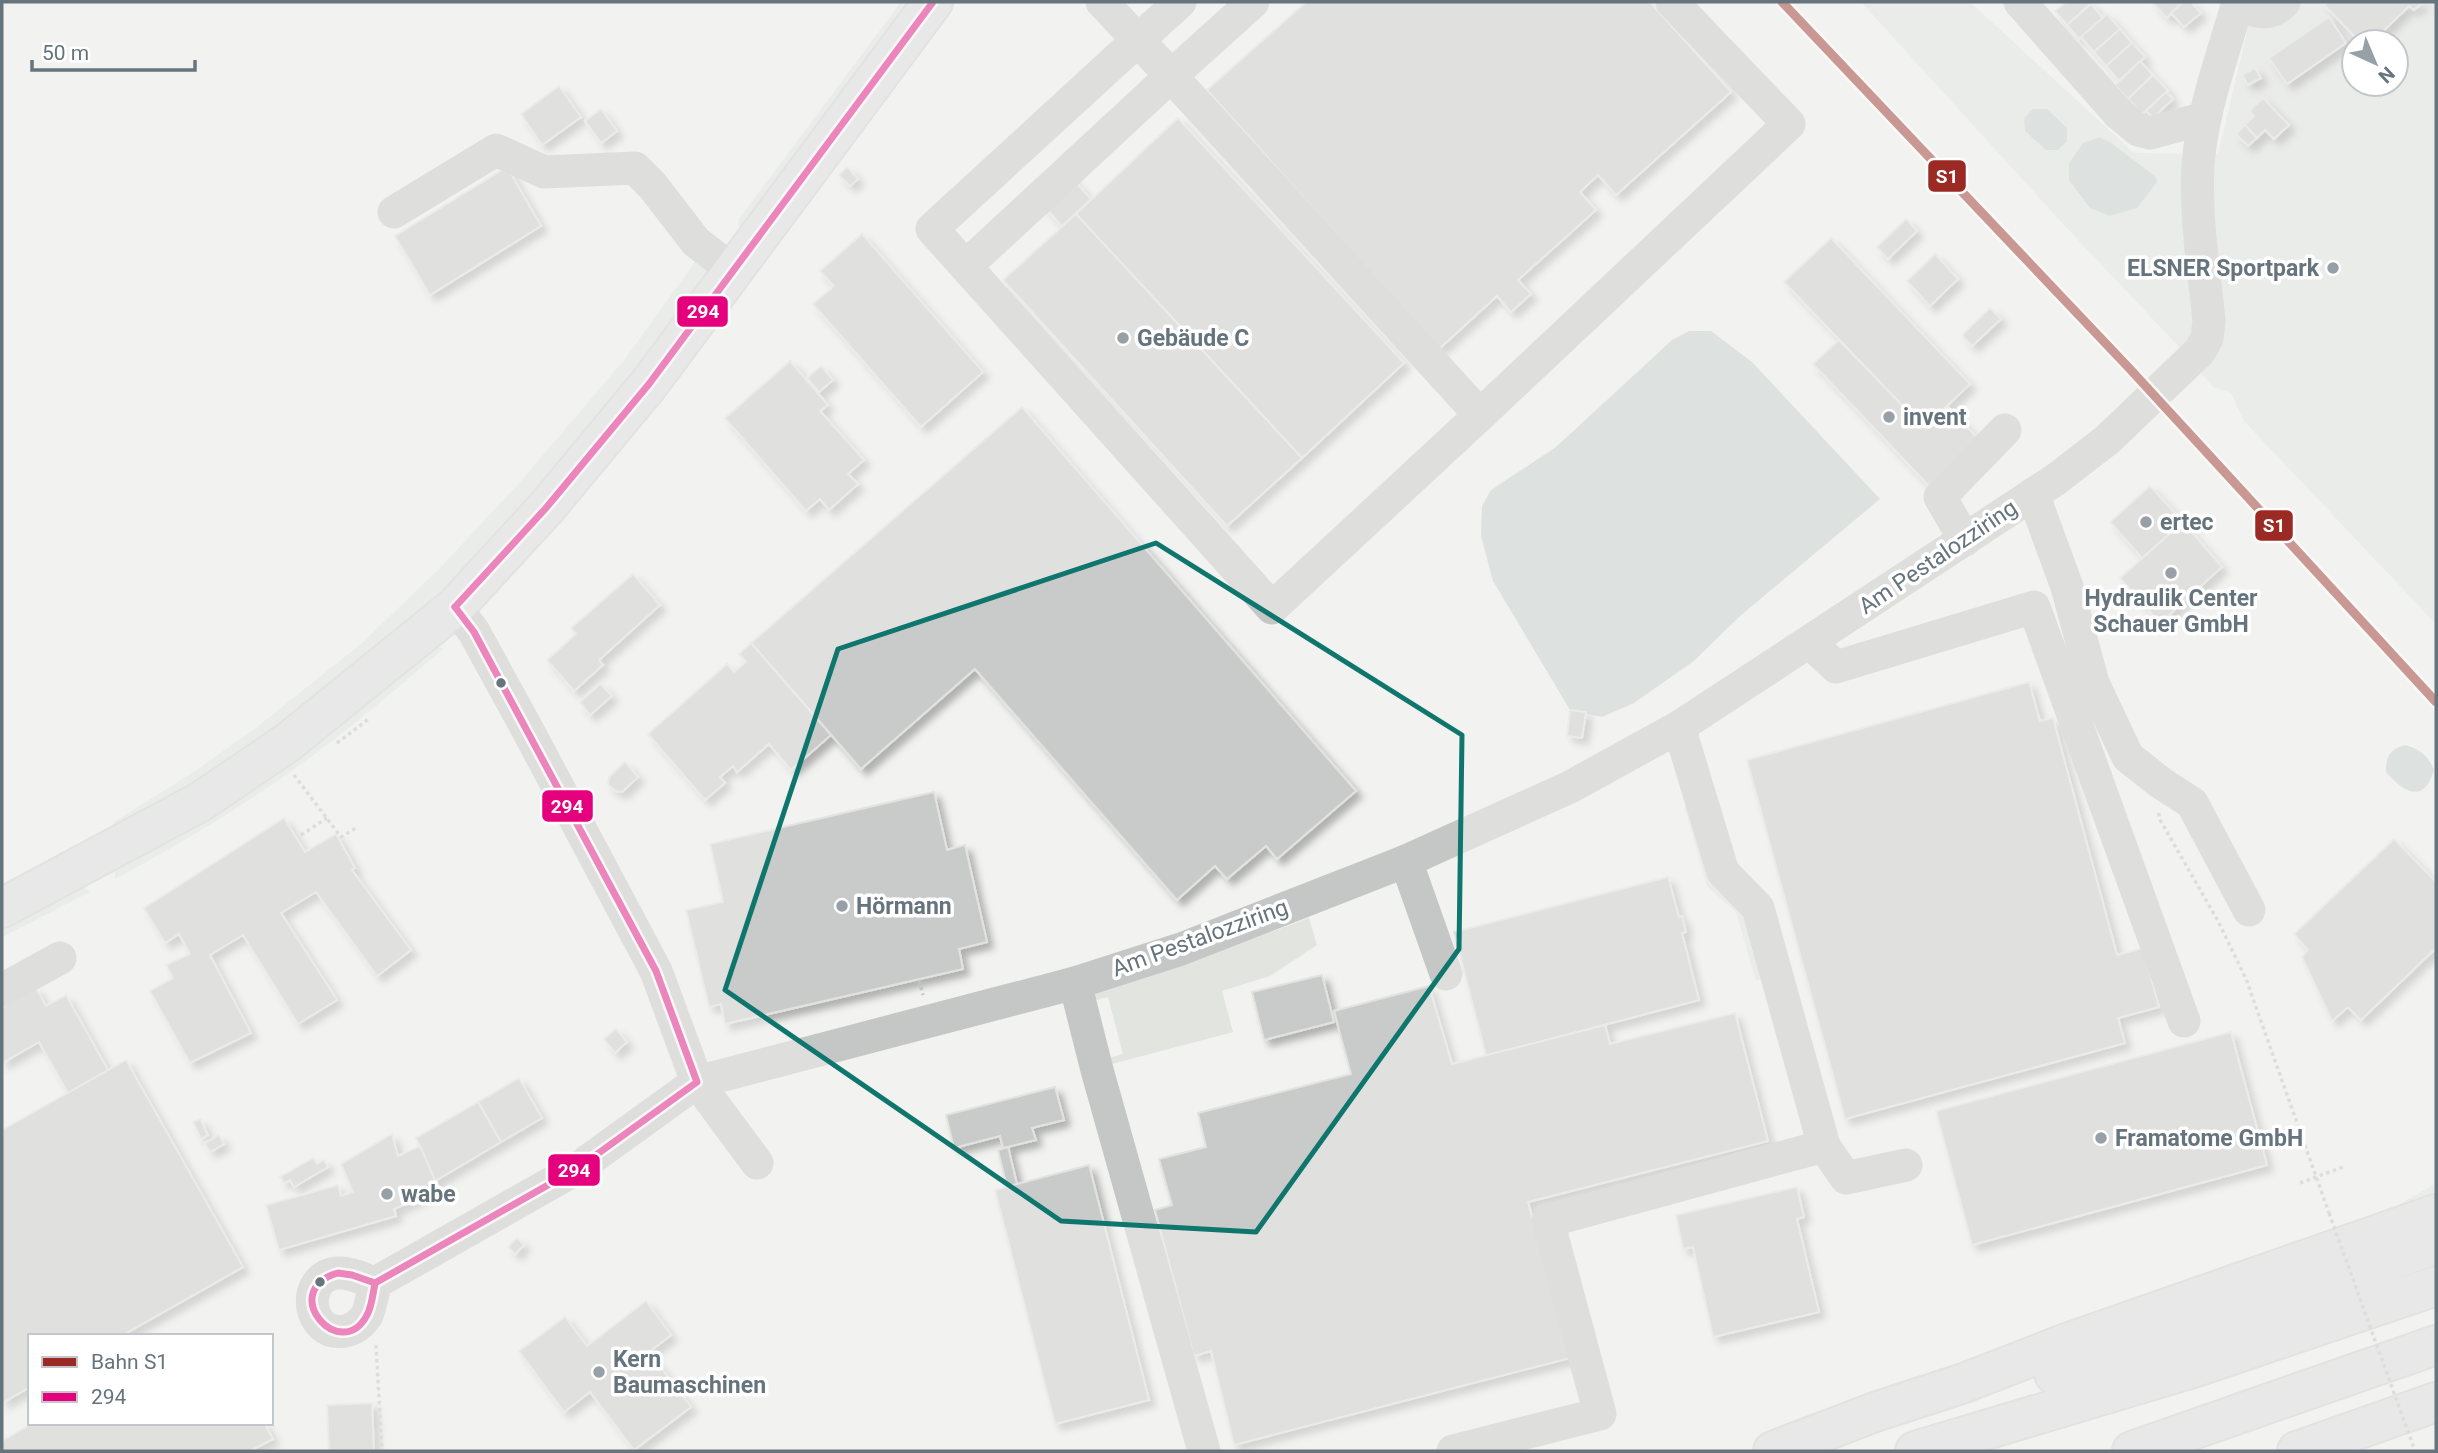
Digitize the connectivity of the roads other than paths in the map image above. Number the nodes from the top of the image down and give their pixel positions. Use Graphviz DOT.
graph roads {
  1 [pos="933,2"];
  2 [pos="1102,2"];
  3 [pos="1180,2"];
  4 [pos="1253,2"];
  5 [pos="1672,2"];
  6 [pos="2020,2"];
  7 [pos="2239,2"];
  8 [pos="2284,2"];
  9 [pos="1138,40"];
  10 [pos="1171,76"];
  11 [pos="2206,118"];
  12 [pos="394,212"];
  13 [pos="966,266"];
  14 [pos="734,271"];
  15 [pos="1480,415"];
  16 [pos="2004,430"];
  17 [pos="2033,494"];
  18 [pos="1965,540"];
  19 [pos="455,607"];
  20 [pos="1813,640"];
  21 [pos="1679,727"];
  22 [pos="1406,861"];
  23 [pos="2,908"];
  24 [pos="2249,910"];
  25 [pos="60,958"];
  26 [pos="1446,974"];
  27 [pos="1074,983"];
  28 [pos="2,989"];
  29 [pos="2184,1021"];
  30 [pos="697,1082"];
  31 [pos="1824,1146"];
  32 [pos="757,1163"];
  33 [pos="1906,1165"];
  34 [pos="2436,1214"];
  35 [pos="2436,1244"];
  36 [pos="375,1283"];
  37 [pos="2436,1286"];
  38 [pos="2436,1345"];
  39 [pos="2436,1402"];
  40 [pos="1204,1451"];
  41 [pos="1453,1451"];
  42 [pos="1773,1451"];
  43 [pos="1915,1451"];
  44 [pos="2132,1451"];
  45 [pos="2297,1451"];
  1 -- 14 [label="main road"];
  2 -- 9 [label="street"];
  3 -- 9 [label="street"];
  4 -- 10 [label="street"];
  5 -- 15 [label="street"];
  6 -- 11 [label="street"];
  7 -- 8 [label="street"];
  7 -- 11 [label="street"];
  9 -- 10 [label="street"];
  9 -- 13 [label="street"];
  10 -- 13 [label="street"];
  10 -- 15 [label="street"];
  11 -- 17 [label="street"];
  12 -- 14 [label="street"];
  13 -- 15 [label="street"];
  14 -- 19 [label="main road"];
  16 -- 18 [label="street"];
  17 -- 18 [label="street, Am Pestalozziring"];
  17 -- 24 [label="street, Am Pestalozziring"];
  18 -- 20 [label="street, Am Pestalozziring"];
  19 -- 23 [label="main road"];
  19 -- 30 [label="street"];
  20 -- 21 [label="street, Am Pestalozziring"];
  20 -- 29 [label="street"];
  21 -- 22 [label="street, Am Pestalozziring"];
  21 -- 31 [label="street"];
  22 -- 26 [label="street"];
  22 -- 27 [label="street, Am Pestalozziring"];
  25 -- 28 [label="street"];
  27 -- 30 [label="street, Am Pestalozziring"];
  27 -- 40 [label="street"];
  30 -- 32 [label="street"];
  30 -- 36 [label="street, Am Pestalozziring"];
  31 -- 33 [label="street"];
  31 -- 41 [label="street"];
  34 -- 42 [label="main road"];
  35 -- 42 [label="main road"];
  36 -- 36 [label="street"];
  37 -- 43 [label="main road"];
  38 -- 44 [label="main road"];
  39 -- 45 [label="main road"];
}
